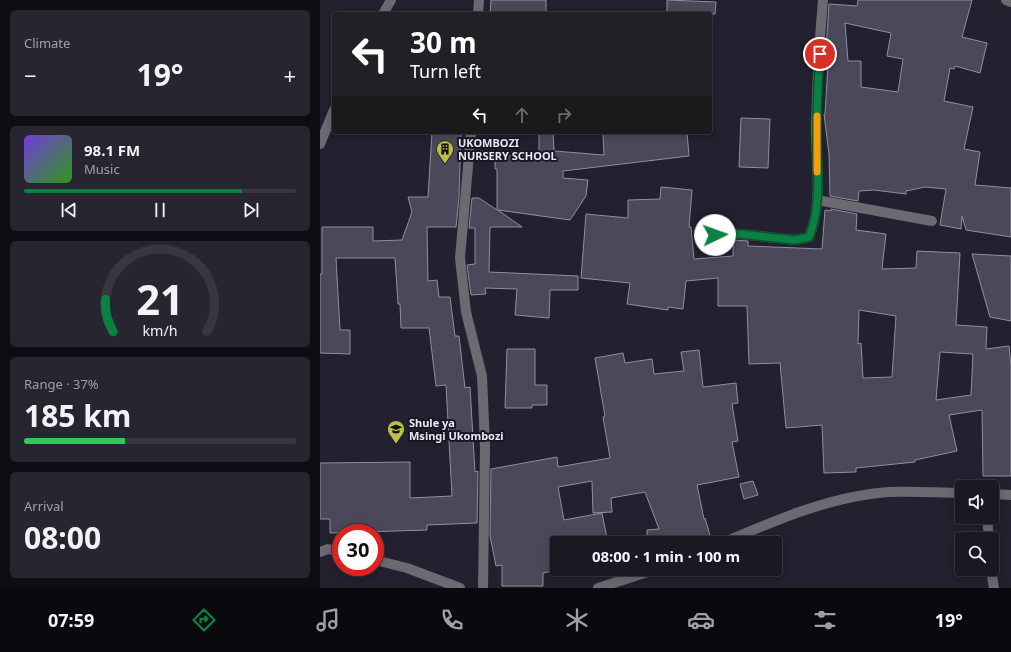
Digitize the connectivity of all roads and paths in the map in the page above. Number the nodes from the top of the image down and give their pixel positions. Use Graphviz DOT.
graph roads {
  1 [pos="391,0"];
  2 [pos="479,0"];
  3 [pos="823,0"];
  4 [pos="1006,0"];
  5 [pos="1011,2"];
  6 [pos="384,12"];
  7 [pos="478,12"];
  8 [pos="332,115"];
  9 [pos="470,134"];
  10 [pos="320,144"];
  11 [pos="817,200"];
  12 [pos="932,221"];
  13 [pos="715,235"];
  14 [pos="955,493"];
  15 [pos="999,494"];
  16 [pos="1011,495"];
  17 [pos="740,536"];
  18 [pos="332,550"];
  19 [pos="320,552"];
  20 [pos="384,562"];
  21 [pos="635,576"];
  22 [pos="992,576"];
  23 [pos="460,588"];
  24 [pos="483,588"];
  25 [pos="598,588"];
  26 [pos="994,588"];
  1 -- 6 [label="street"];
  2 -- 7 [label="street"];
  3 -- 11 [label="street"];
  4 -- 5 [label="street"];
  8 -- 10 [label="street"];
  9 -- 24 [label="street"];
  11 -- 12 [label="street"];
  11 -- 13 [label="street"];
  14 -- 17 [label="street"];
  15 -- 16 [label="street"];
  18 -- 19 [label="street"];
  20 -- 23 [label="street"];
  21 -- 25 [label="street"];
  22 -- 26 [label="street"];
}
